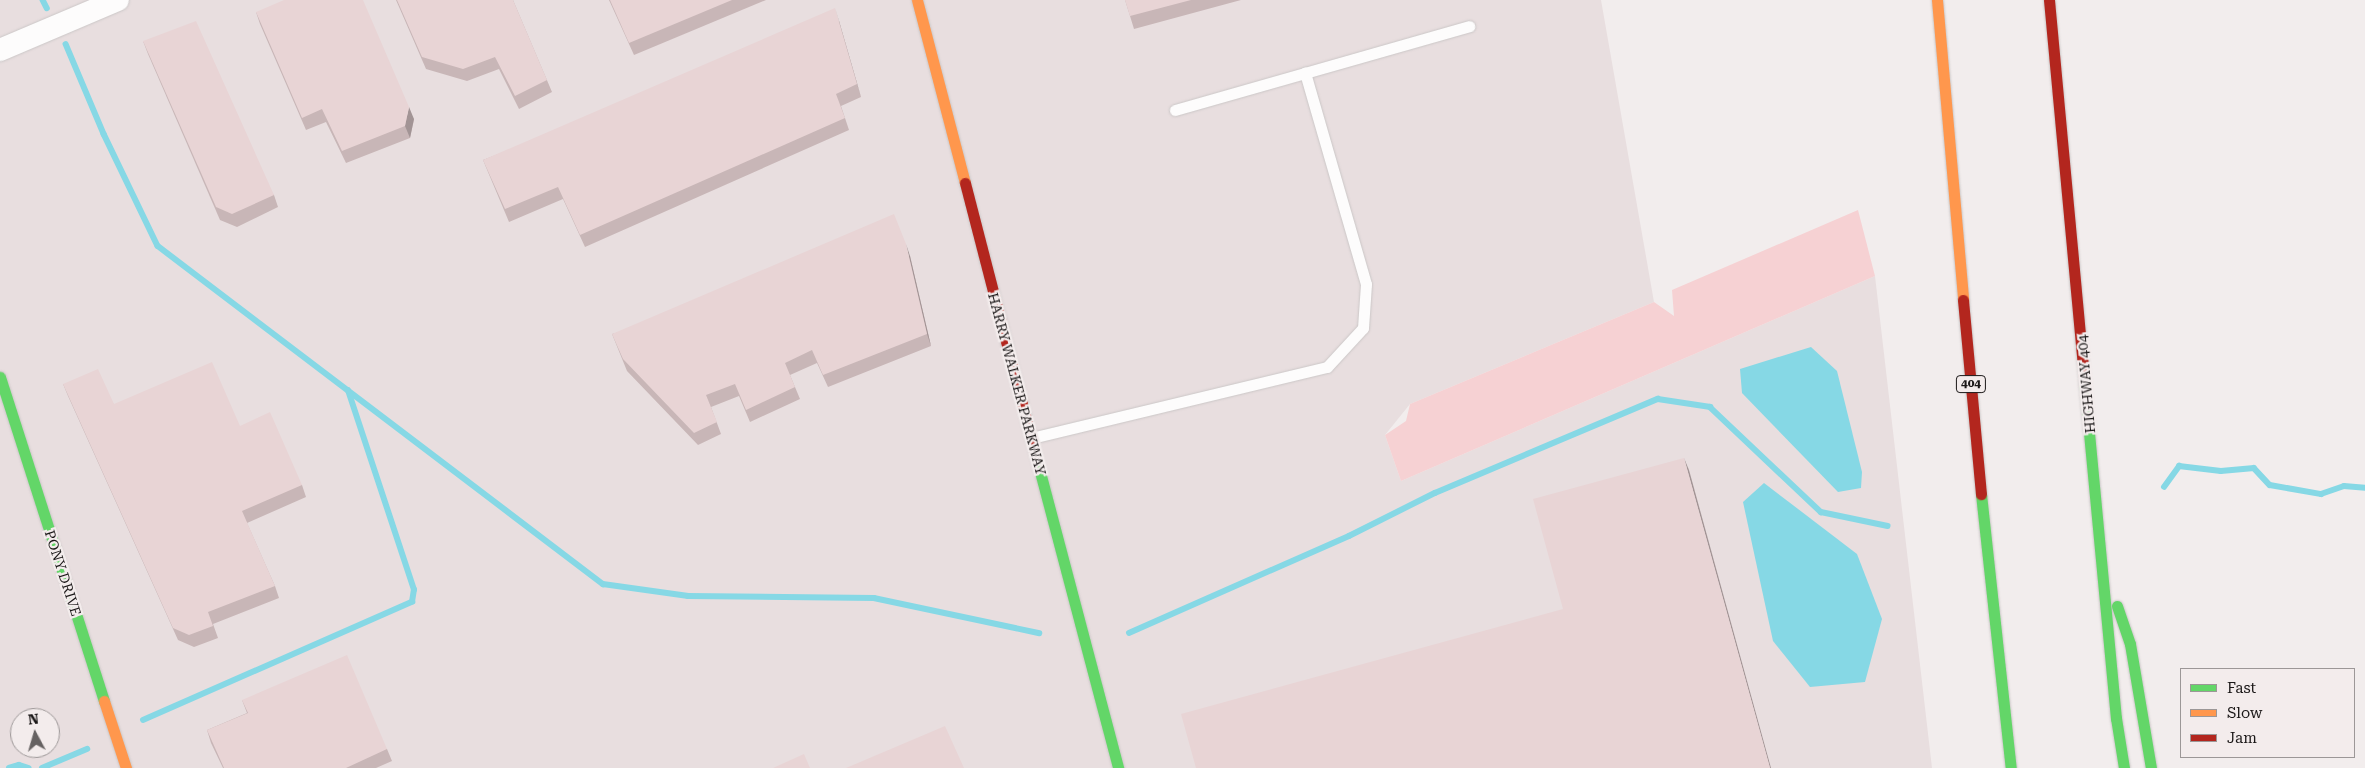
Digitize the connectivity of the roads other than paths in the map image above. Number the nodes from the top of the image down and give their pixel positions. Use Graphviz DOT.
graph roads {
  1 [pos="118,0"];
  2 [pos="917,0"];
  3 [pos="1937,0"];
  4 [pos="2049,0"];
  5 [pos="1469,26"];
  6 [pos="0,50"];
  7 [pos="1305,72"];
  8 [pos="1175,110"];
  9 [pos="0,377"];
  10 [pos="1031,438"];
  11 [pos="2103,561"];
  12 [pos="126,768"];
  13 [pos="1118,768"];
  14 [pos="2012,768"];
  15 [pos="2124,768"];
  16 [pos="2151,768"];
  1 -- 6 [label="street"];
  2 -- 10 [label="main road, HARRY WALKER PARKWAY"];
  3 -- 14 [label="main road, 404"];
  4 -- 11 [label="main road, HIGHWAY 404"];
  5 -- 7 [label="lane"];
  7 -- 8 [label="lane"];
  7 -- 10 [label="lane"];
  9 -- 12 [label="main road, PONY DRIVE"];
  10 -- 13 [label="main road, HARRY WALKER PARKWAY"];
  11 -- 15 [label="main road, HIGHWAY 404"];
  11 -- 16 [label="main road"];
}
